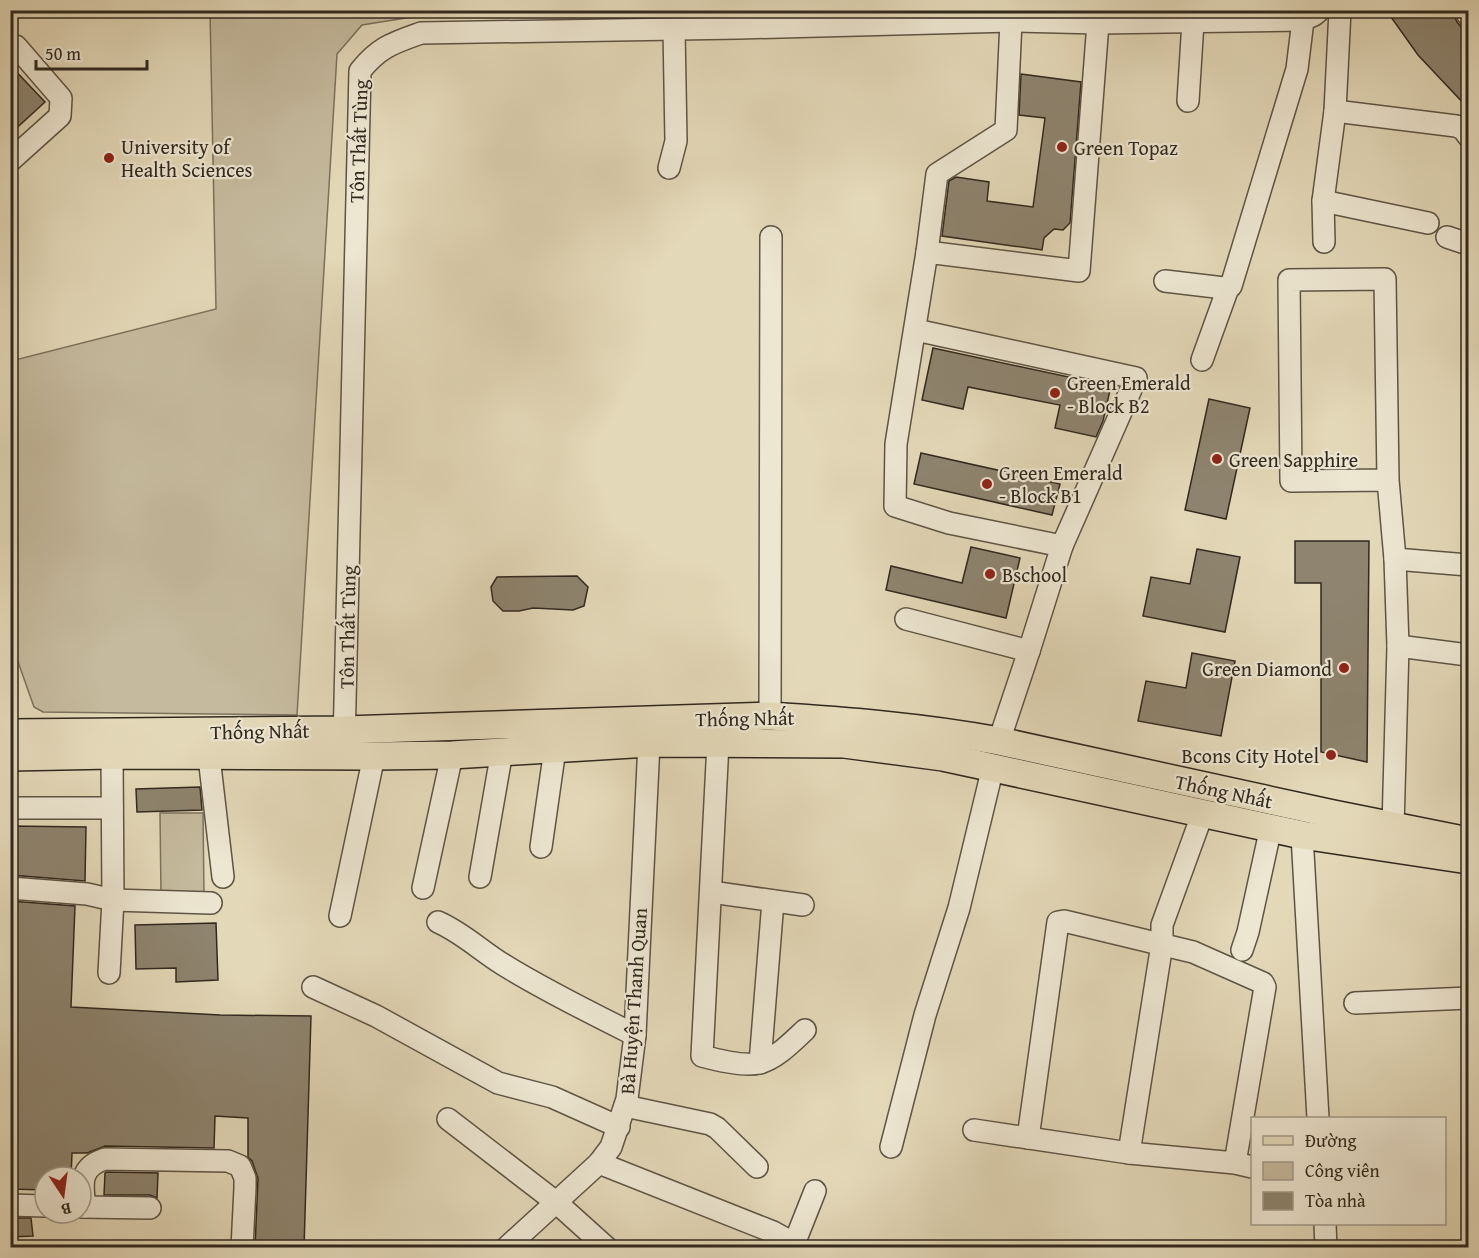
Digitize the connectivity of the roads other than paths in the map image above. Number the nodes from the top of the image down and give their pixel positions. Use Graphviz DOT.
graph roads {
  1 [pos="1340,10"];
  2 [pos="1465,10"];
  3 [pos="1312,15"];
  4 [pos="1468,15"];
  5 [pos="1098,17"];
  6 [pos="737,20"];
  7 [pos="1011,21"];
  8 [pos="1193,22"];
  9 [pos="674,28"];
  10 [pos="10,45"];
  11 [pos="1188,102"];
  12 [pos="1335,111"];
  13 [pos="1468,136"];
  14 [pos="10,161"];
  15 [pos="669,168"];
  16 [pos="1323,201"];
  17 [pos="1428,223"];
  18 [pos="771,237"];
  19 [pos="1447,237"];
  20 [pos="1324,242"];
  21 [pos="1468,244"];
  22 [pos="927,252"];
  23 [pos="1165,281"];
  24 [pos="1228,288"];
  25 [pos="925,332"];
  26 [pos="1202,360"];
  27 [pos="1388,480"];
  28 [pos="1062,546"];
  29 [pos="1395,559"];
  30 [pos="1468,566"];
  31 [pos="906,619"];
  32 [pos="1398,646"];
  33 [pos="1029,651"];
  34 [pos="1468,655"];
  35 [pos="770,716"];
  36 [pos="999,741"];
  37 [pos="344,743"];
  38 [pos="649,743"];
  39 [pos="718,743"];
  40 [pos="555,748"];
  41 [pos="12,749"];
  42 [pos="502,752"];
  43 [pos="112,755"];
  44 [pos="452,755"];
  45 [pos="375,756"];
  46 [pos="209,757"];
  47 [pos="993,767"];
  48 [pos="10,808"];
  49 [pos="112,808"];
  50 [pos="1202,814"];
  51 [pos="1273,814"];
  52 [pos="1393,827"];
  53 [pos="1302,835"];
  54 [pos="1468,841"];
  55 [pos="541,847"];
  56 [pos="1468,860"];
  57 [pos="223,877"];
  58 [pos="480,877"];
  59 [pos="10,888"];
  60 [pos="423,888"];
  61 [pos="711,892"];
  62 [pos="113,900"];
  63 [pos="773,900"];
  64 [pos="212,903"];
  65 [pos="803,905"];
  66 [pos="339,916"];
  67 [pos="438,922"];
  68 [pos="1162,944"];
  69 [pos="1242,950"];
  70 [pos="109,973"];
  71 [pos="313,987"];
  72 [pos="1468,998"];
  73 [pos="1355,1003"];
  74 [pos="805,1030"];
  75 [pos="635,1035"];
  76 [pos="760,1063"];
  77 [pos="625,1106"];
  78 [pos="1318,1117"];
  79 [pos="448,1119"];
  80 [pos="619,1127"];
  81 [pos="974,1130"];
  82 [pos="1028,1138"];
  83 [pos="891,1147"];
  84 [pos="1129,1153"];
  85 [pos="599,1163"];
  86 [pos="91,1165"];
  87 [pos="1244,1165"];
  88 [pos="757,1167"];
  89 [pos="815,1191"];
  90 [pos="557,1203"];
  91 [pos="10,1205"];
  92 [pos="33,1206"];
  93 [pos="93,1207"];
  94 [pos="150,1208"];
  95 [pos="1325,1225"];
  96 [pos="788,1246"];
  97 [pos="242,1248"];
  98 [pos="506,1248"];
  99 [pos="607,1248"];
  100 [pos="1326,1248"];
  1 -- 12 [label="street"];
  2 -- 4 [label="street"];
  3 -- 8 [label="street, Tôn Thất Tùng"];
  3 -- 24 [label="street"];
  5 -- 7 [label="street, Tôn Thất Tùng"];
  5 -- 8 [label="street, Tôn Thất Tùng"];
  5 -- 22 [label="street"];
  6 -- 7 [label="street, Tôn Thất Tùng"];
  6 -- 9 [label="street, Tôn Thất Tùng"];
  7 -- 22 [label="street"];
  8 -- 11 [label="street"];
  9 -- 15 [label="street"];
  9 -- 37 [label="street, Tôn Thất Tùng"];
  10 -- 14 [label="street"];
  12 -- 13 [label="street"];
  12 -- 16 [label="street"];
  16 -- 17 [label="street"];
  16 -- 20 [label="street"];
  18 -- 35 [label="street"];
  19 -- 21 [label="street"];
  22 -- 28 [label="street"];
  23 -- 24 [label="street"];
  24 -- 26 [label="street"];
  25 -- 28 [label="street"];
  27 -- 27 [label="street"];
  27 -- 29 [label="street"];
  28 -- 33 [label="street"];
  29 -- 30 [label="street"];
  29 -- 32 [label="street"];
  31 -- 33 [label="street"];
  32 -- 34 [label="street"];
  32 -- 52 [label="street"];
  33 -- 36 [label="street"];
  35 -- 36 [label="main road, Thống Nhất"];
  35 -- 37 [label="main road, Thống Nhất"];
  36 -- 51 [label="main road, Thống Nhất"];
  37 -- 41 [label="main road, Thống Nhất"];
  37 -- 45 [label="main road, Thống Nhất"];
  37 -- 46 [label="main road, Thống Nhất"];
  38 -- 39 [label="main road, Thống Nhất"];
  38 -- 40 [label="main road, Thống Nhất"];
  38 -- 75 [label="street, Bà Huyện Thanh Quan"];
  39 -- 47 [label="main road, Thống Nhất"];
  39 -- 61 [label="street"];
  40 -- 42 [label="main road, Thống Nhất"];
  40 -- 55 [label="street"];
  41 -- 43 [label="main road, Thống Nhất"];
  42 -- 44 [label="main road, Thống Nhất"];
  42 -- 58 [label="street"];
  43 -- 46 [label="main road, Thống Nhất"];
  43 -- 49 [label="street"];
  44 -- 45 [label="main road, Thống Nhất"];
  44 -- 60 [label="street"];
  45 -- 66 [label="street"];
  46 -- 57 [label="street"];
  47 -- 50 [label="main road, Thống Nhất"];
  47 -- 83 [label="street"];
  48 -- 49 [label="street"];
  49 -- 62 [label="street"];
  50 -- 51 [label="main road, Thống Nhất"];
  50 -- 68 [label="street"];
  51 -- 52 [label="main road, Thống Nhất"];
  51 -- 53 [label="main road, Thống Nhất"];
  51 -- 69 [label="street"];
  52 -- 54 [label="main road, Thống Nhất"];
  53 -- 56 [label="main road, Thống Nhất"];
  53 -- 78 [label="street"];
  59 -- 62 [label="street"];
  61 -- 63 [label="street"];
  61 -- 76 [label="street"];
  62 -- 64 [label="street"];
  62 -- 70 [label="street"];
  63 -- 65 [label="street"];
  63 -- 76 [label="street"];
  67 -- 75 [label="street"];
  68 -- 82 [label="street"];
  68 -- 84 [label="street"];
  68 -- 87 [label="street"];
  71 -- 80 [label="street"];
  72 -- 73 [label="street"];
  74 -- 76 [label="street"];
  75 -- 77 [label="street, Bà Huyện Thanh Quan"];
  77 -- 80 [label="street, Bà Huyện Thanh Quan"];
  77 -- 88 [label="street"];
  79 -- 90 [label="street"];
  80 -- 85 [label="street, Bà Huyện Thanh Quan"];
  81 -- 82 [label="street"];
  82 -- 84 [label="street"];
  84 -- 87 [label="street"];
  85 -- 90 [label="street, Bà Huyện Thanh Quan"];
  85 -- 96 [label="street"];
  86 -- 97 [label="street"];
  89 -- 96 [label="street"];
  90 -- 98 [label="street, Bà Huyện Thanh Quan"];
  90 -- 99 [label="street"];
  91 -- 92 [label="street"];
  93 -- 94 [label="street"];
  95 -- 100 [label="street"];
}
